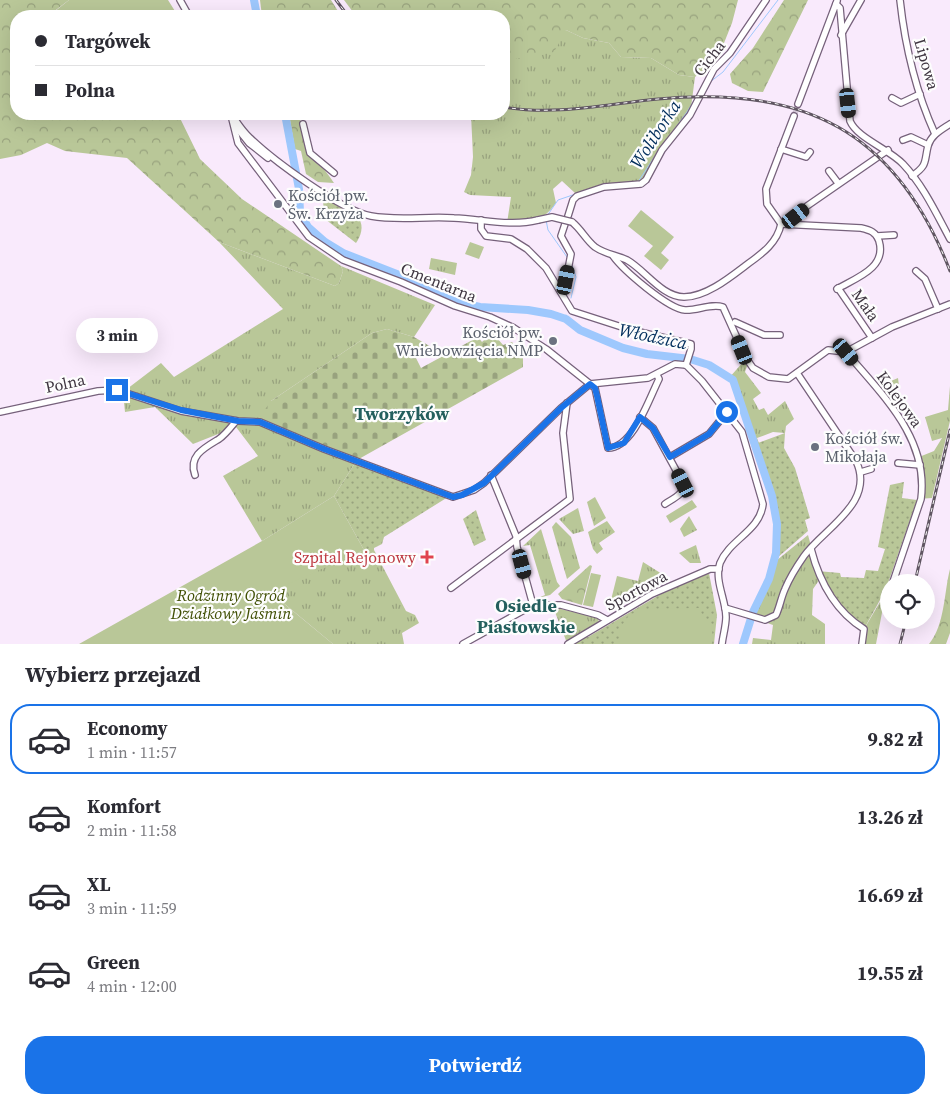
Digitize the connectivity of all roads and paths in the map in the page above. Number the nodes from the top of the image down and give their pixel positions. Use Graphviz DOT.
graph roads {
  1 [pos="766,0"];
  2 [pos="861,0"];
  3 [pos="900,0"];
  4 [pos="837,2"];
  5 [pos="841,36"];
  6 [pos="920,94"];
  7 [pos="892,98"];
  8 [pos="798,104"];
  9 [pos="794,116"];
  10 [pos="232,120"];
  11 [pos="233,120"];
  12 [pos="234,120"];
  13 [pos="304,124"];
  14 [pos="950,124"];
  15 [pos="935,134"];
  16 [pos="903,140"];
  17 [pos="928,146"];
  18 [pos="781,149"];
  19 [pos="258,150"];
  20 [pos="888,150"];
  21 [pos="810,152"];
  22 [pos="275,158"];
  23 [pos="250,160"];
  24 [pos="284,165"];
  25 [pos="829,171"];
  26 [pos="334,173"];
  27 [pos="912,176"];
  28 [pos="838,183"];
  29 [pos="481,220"];
  30 [pos="568,220"];
  31 [pos="781,224"];
  32 [pos="894,235"];
  33 [pos="877,236"];
  34 [pos="950,239"];
  35 [pos="613,256"];
  36 [pos="916,271"];
  37 [pos="559,287"];
  38 [pos="950,304"];
  39 [pos="938,309"];
  40 [pos="735,322"];
  41 [pos="780,335"];
  42 [pos="872,338"];
  43 [pos="846,352"];
  44 [pos="686,364"];
  45 [pos="797,373"];
  46 [pos="657,375"];
  47 [pos="590,384"];
  48 [pos="567,403"];
  49 [pos="0,412"];
  50 [pos="727,412"];
  51 [pos="640,417"];
  52 [pos="236,421"];
  53 [pos="670,457"];
  54 [pos="898,463"];
  55 [pos="920,466"];
  56 [pos="870,469"];
  57 [pos="861,472"];
  58 [pos="195,475"];
  59 [pos="491,475"];
  60 [pos="665,504"];
  61 [pos="516,542"];
  62 [pos="811,549"];
  63 [pos="719,569"];
  64 [pos="895,574"];
  65 [pos="451,588"];
  66 [pos="533,605"];
  67 [pos="725,608"];
  68 [pos="607,620"];
  69 [pos="463,644"];
  70 [pos="568,644"];
  71 [pos="722,644"];
  72 [pos="862,644"];
  1 -- 30 [label="street, Cicha"];
  2 -- 5 [label="street"];
  3 -- 6 [label="street, Lipowa"];
  4 -- 5 [label="street"];
  4 -- 8 [label="street"];
  5 -- 20 [label="street"];
  6 -- 7 [label="street"];
  6 -- 15 [label="street, Lipowa"];
  9 -- 18 [label="street"];
  10 -- 23 [label="street, Cmentarna"];
  11 -- 19 [label="street"];
  12 -- 22 [label="street"];
  13 -- 26 [label="street"];
  14 -- 15 [label="street"];
  15 -- 17 [label="street"];
  16 -- 17 [label="street"];
  17 -- 27 [label="street"];
  18 -- 21 [label="street"];
  18 -- 31 [label="street"];
  19 -- 22 [label="street"];
  19 -- 23 [label="street"];
  19 -- 24 [label="street"];
  20 -- 27 [label="street"];
  20 -- 28 [label="street"];
  22 -- 24 [label="street"];
  23 -- 47 [label="street, Cmentarna"];
  24 -- 29 [label="street"];
  25 -- 28 [label="street"];
  27 -- 34 [label="street"];
  28 -- 31 [label="street"];
  29 -- 30 [label="street, bridge"];
  29 -- 37 [label="street"];
  30 -- 35 [label="street"];
  30 -- 37 [label="street"];
  31 -- 33 [label="street"];
  31 -- 35 [label="street"];
  32 -- 33 [label="street"];
  33 -- 42 [label="street, Mała"];
  35 -- 45 [label="street"];
  36 -- 39 [label="street"];
  37 -- 44 [label="street"];
  38 -- 39 [label="street"];
  39 -- 42 [label="street"];
  40 -- 41 [label="street"];
  42 -- 43 [label="street"];
  43 -- 45 [label="street"];
  43 -- 55 [label="street, Kolejowa"];
  44 -- 46 [label="street"];
  44 -- 50 [label="street"];
  45 -- 57 [label="street"];
  46 -- 47 [label="street"];
  46 -- 51 [label="street"];
  47 -- 48 [label="street"];
  47 -- 51 [label="street"];
  48 -- 59 [label="street"];
  48 -- 61 [label="street"];
  49 -- 52 [label="street, Polna"];
  50 -- 53 [label="street"];
  50 -- 63 [label="street"];
  51 -- 53 [label="street"];
  52 -- 58 [label="street"];
  52 -- 59 [label="street, Polna"];
  53 -- 60 [label="street"];
  54 -- 55 [label="street"];
  55 -- 64 [label="street, Kolejowa"];
  56 -- 57 [label="street"];
  57 -- 62 [label="street"];
  59 -- 61 [label="street"];
  61 -- 65 [label="street"];
  61 -- 66 [label="street"];
  62 -- 67 [label="street"];
  62 -- 72 [label="street"];
  63 -- 67 [label="street"];
  63 -- 68 [label="street, Sportowa"];
  66 -- 68 [label="street"];
  66 -- 69 [label="street"];
  67 -- 71 [label="street"];
  68 -- 70 [label="street, Sportowa"];
}
